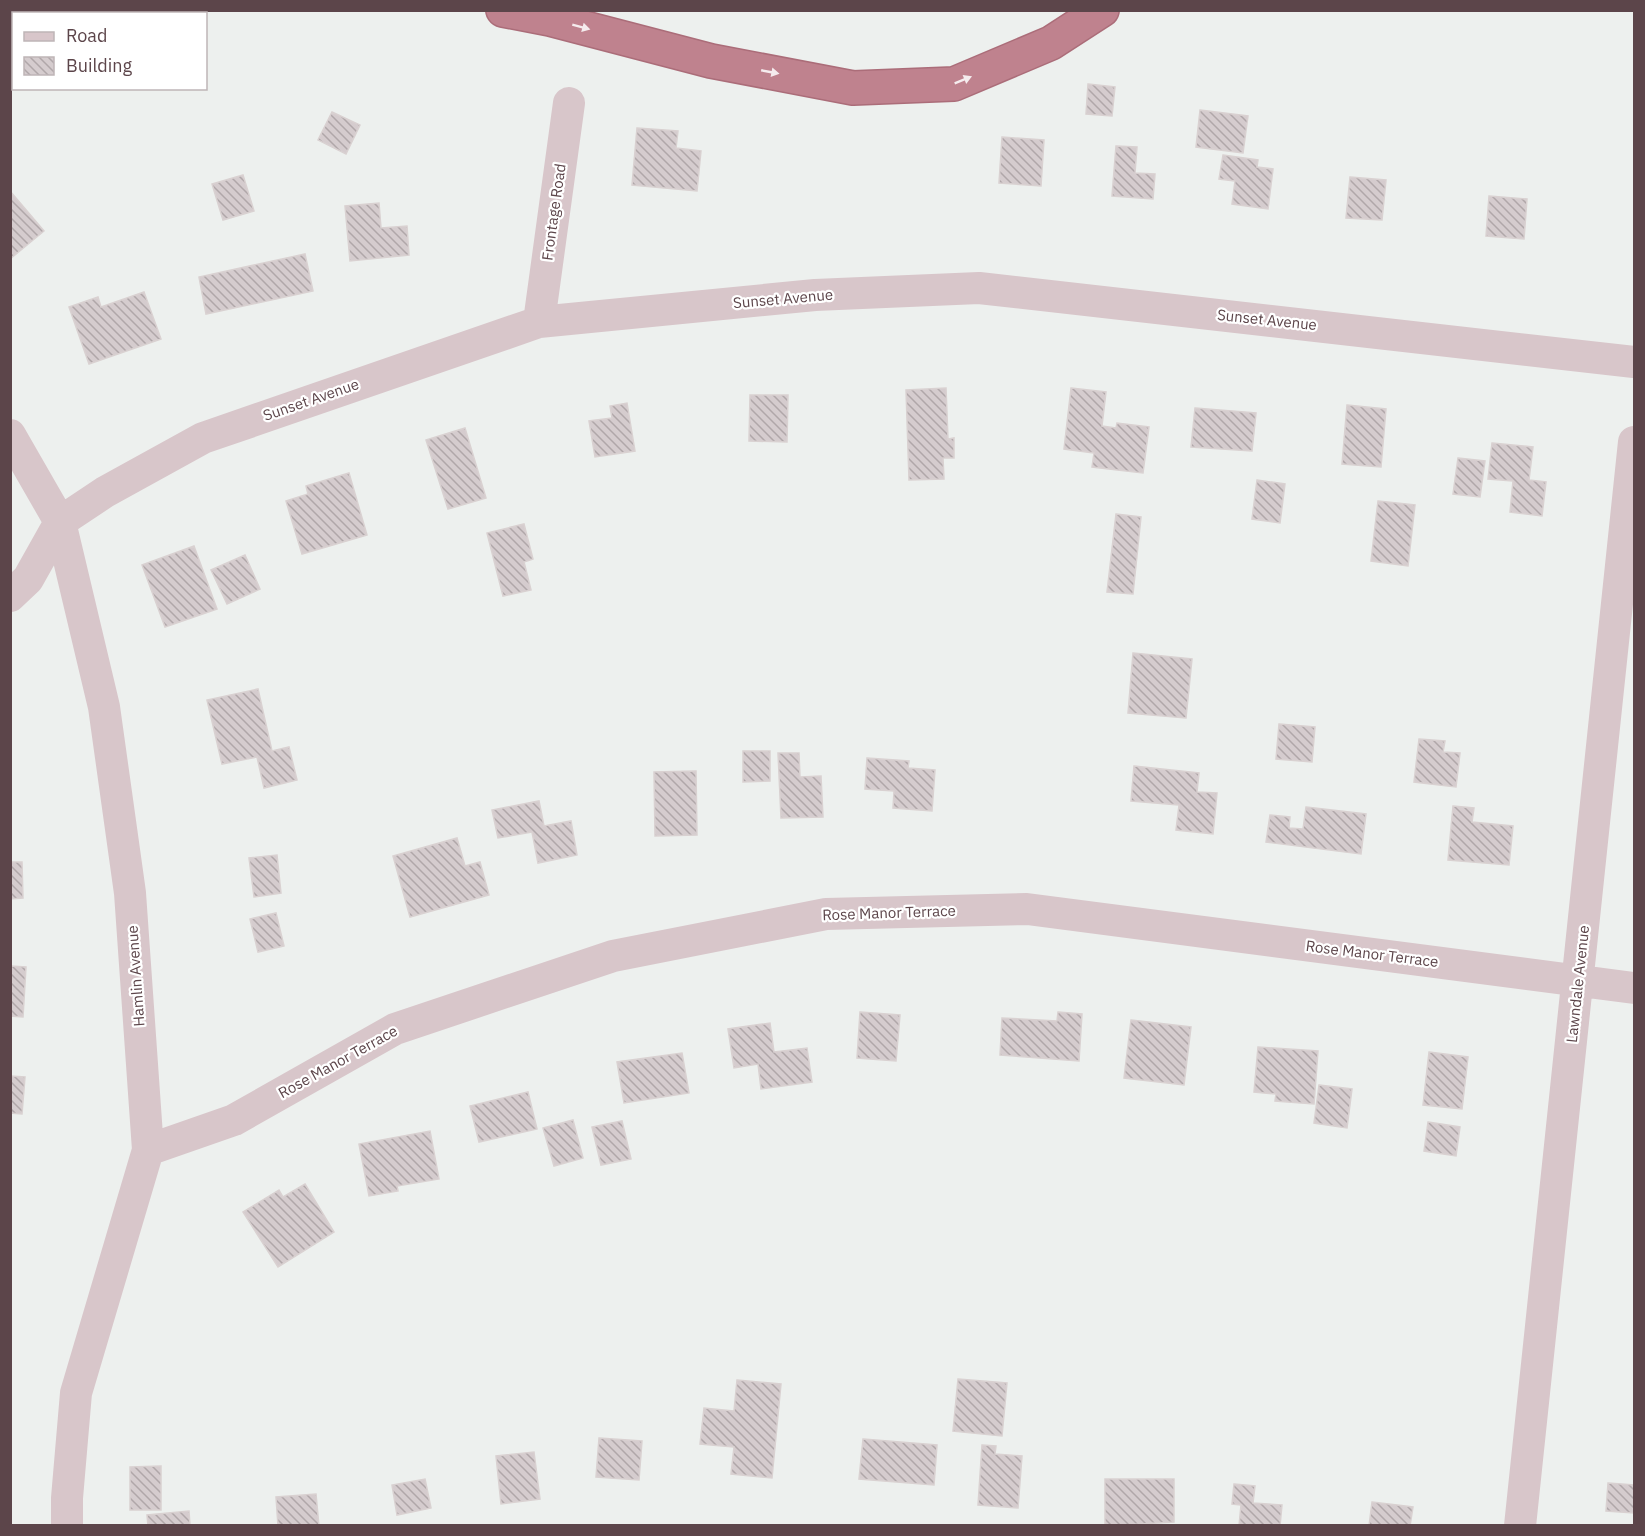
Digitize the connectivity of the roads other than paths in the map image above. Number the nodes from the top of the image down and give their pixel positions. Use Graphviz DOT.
graph roads {
  1 [pos="503,10"];
  2 [pos="1102,10"];
  3 [pos="569,103"];
  4 [pos="539,322"];
  5 [pos="1635,362"];
  6 [pos="10,435"];
  7 [pos="1635,442"];
  8 [pos="60,522"];
  9 [pos="10,596"];
  10 [pos="1578,981"];
  11 [pos="1635,988"];
  12 [pos="148,1150"];
  13 [pos="67,1526"];
  14 [pos="1520,1526"];
  1 -- 2 [label="highway, one-way"];
  3 -- 4 [label="street, Frontage Road"];
  4 -- 5 [label="street, Sunset Avenue"];
  4 -- 8 [label="street, Sunset Avenue"];
  6 -- 8 [label="street, Hamlin Avenue"];
  7 -- 10 [label="street, Lawndale Avenue"];
  8 -- 9 [label="street, Sunset Avenue"];
  8 -- 12 [label="street, Hamlin Avenue"];
  10 -- 11 [label="street, Rose Manor Terrace"];
  10 -- 12 [label="street, Rose Manor Terrace"];
  10 -- 14 [label="street, Lawndale Avenue"];
  12 -- 13 [label="street, Hamlin Avenue"];
}
